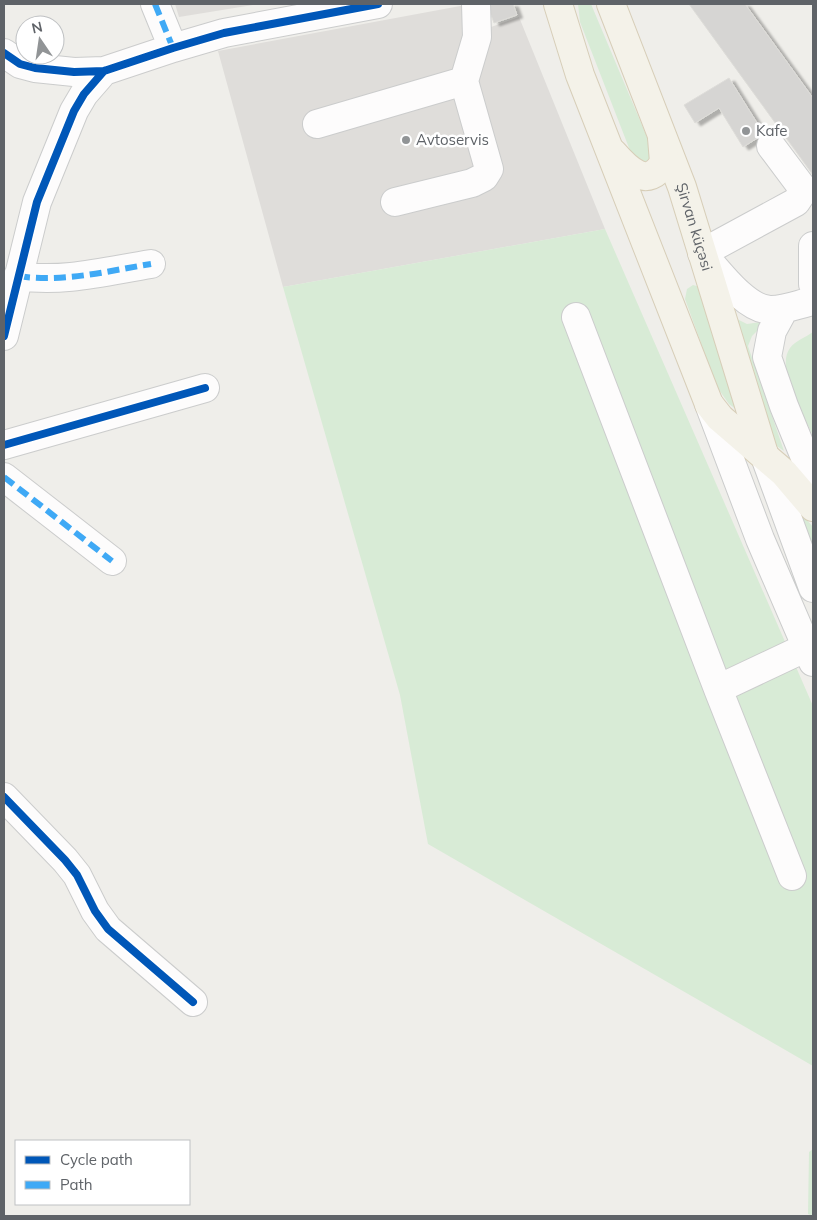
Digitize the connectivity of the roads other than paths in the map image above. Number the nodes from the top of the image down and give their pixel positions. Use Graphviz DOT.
graph roads {
  1 [pos="155,4"];
  2 [pos="378,4"];
  3 [pos="476,4"];
  4 [pos="558,4"];
  5 [pos="611,4"];
  6 [pos="173,48"];
  7 [pos="4,53"];
  8 [pos="104,71"];
  9 [pos="464,81"];
  10 [pos="317,124"];
  11 [pos="662,129"];
  12 [pos="771,146"];
  13 [pos="611,150"];
  14 [pos="395,202"];
  15 [pos="813,246"];
  16 [pos="702,253"];
  17 [pos="152,264"];
  18 [pos="18,276"];
  19 [pos="813,284"];
  20 [pos="813,301"];
  21 [pos="784,309"];
  22 [pos="576,317"];
  23 [pos="4,336"];
  24 [pos="204,388"];
  25 [pos="709,404"];
  26 [pos="4,445"];
  27 [pos="764,454"];
  28 [pos="4,477"];
  29 [pos="813,477"];
  30 [pos="813,507"];
  31 [pos="112,561"];
  32 [pos="813,588"];
  33 [pos="810,655"];
  34 [pos="718,688"];
  35 [pos="4,798"];
  36 [pos="792,876"];
  37 [pos="193,1002"];
  1 -- 6 [label="street"];
  2 -- 6 [label="street"];
  3 -- 9 [label="street"];
  4 -- 13 [label="main road"];
  5 -- 11 [label="main road, Şirvan küçəsi"];
  6 -- 8 [label="street"];
  7 -- 8 [label="street"];
  8 -- 18 [label="street"];
  9 -- 10 [label="street"];
  9 -- 14 [label="street"];
  11 -- 13 [label="main road"];
  11 -- 16 [label="main road, Şirvan küçəsi"];
  12 -- 16 [label="street"];
  13 -- 25 [label="main road"];
  15 -- 19 [label="street"];
  16 -- 21 [label="street"];
  16 -- 27 [label="main road, Şirvan küçəsi"];
  17 -- 18 [label="street"];
  18 -- 23 [label="street"];
  20 -- 21 [label="street"];
  21 -- 29 [label="street"];
  22 -- 34 [label="street"];
  24 -- 26 [label="street"];
  25 -- 27 [label="main road"];
  25 -- 33 [label="street"];
  27 -- 30 [label="main road"];
  27 -- 32 [label="street"];
  28 -- 31 [label="street"];
  33 -- 34 [label="street"];
  34 -- 36 [label="street"];
  35 -- 37 [label="street"];
}
